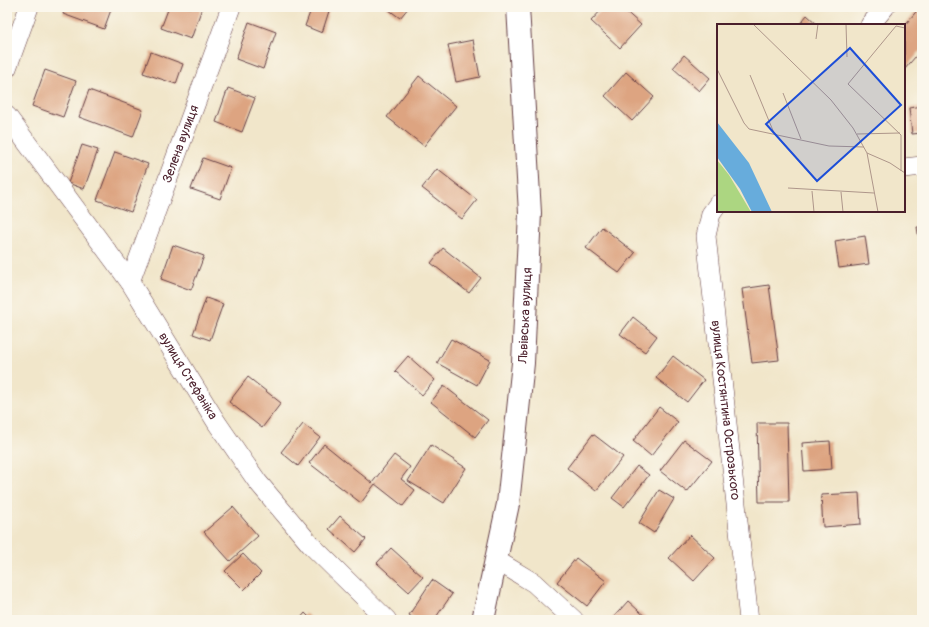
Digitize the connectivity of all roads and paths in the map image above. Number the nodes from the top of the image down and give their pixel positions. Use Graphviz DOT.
graph roads {
  1 [pos="29,7"];
  2 [pos="231,7"];
  3 [pos="518,7"];
  4 [pos="885,7"];
  5 [pos="871,24"];
  6 [pos="7,68"];
  7 [pos="7,116"];
  8 [pos="922,166"];
  9 [pos="905,168"];
  10 [pos="717,205"];
  11 [pos="130,282"];
  12 [pos="496,560"];
  13 [pos="387,620"];
  14 [pos="483,620"];
  15 [pos="574,620"];
  16 [pos="749,620"];
  1 -- 6 [label="street"];
  2 -- 11 [label="street, Зелена вулиця"];
  3 -- 12 [label="street, Львівська вулиця"];
  4 -- 5 [label="street"];
  7 -- 11 [label="street, вулиця Стефаніка"];
  8 -- 9 [label="street"];
  10 -- 16 [label="street, вулиця Костянтина Острозького"];
  11 -- 13 [label="street, вулиця Стефаніка"];
  12 -- 14 [label="street, Львівська вулиця"];
  12 -- 15 [label="street"];
}
